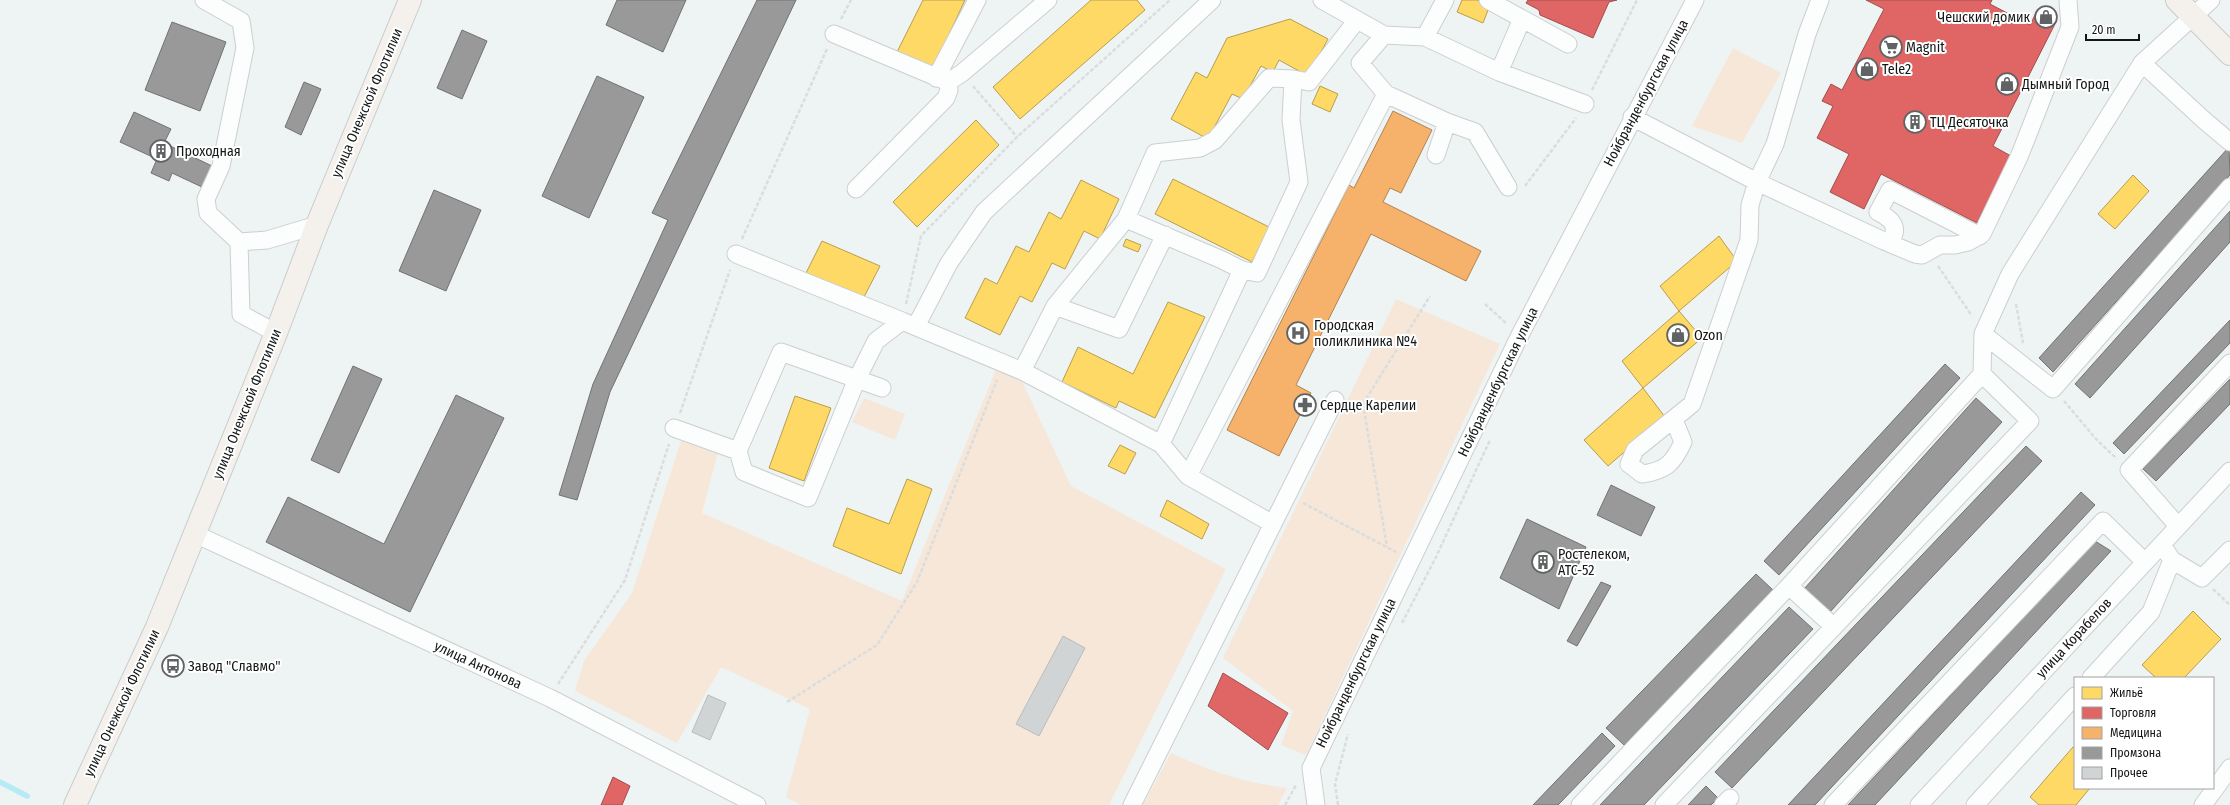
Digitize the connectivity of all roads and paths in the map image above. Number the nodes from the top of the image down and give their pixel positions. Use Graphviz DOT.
graph roads {
  1 [pos="204,0"];
  2 [pos="410,0"];
  3 [pos="850,0"];
  4 [pos="977,0"];
  5 [pos="1048,0"];
  6 [pos="1170,0"];
  7 [pos="1212,0"];
  8 [pos="1322,0"];
  9 [pos="1445,0"];
  10 [pos="1488,0"];
  11 [pos="1695,0"];
  12 [pos="1820,0"];
  13 [pos="2068,0"];
  14 [pos="2177,0"];
  15 [pos="2211,0"];
  16 [pos="2193,17"];
  17 [pos="1522,19"];
  18 [pos="1357,20"];
  19 [pos="834,34"];
  20 [pos="1384,35"];
  21 [pos="1425,37"];
  22 [pos="1568,44"];
  23 [pos="2230,54"];
  24 [pos="2142,63"];
  25 [pos="1499,72"];
  26 [pos="948,78"];
  27 [pos="1293,79"];
  28 [pos="1386,94"];
  29 [pos="1585,104"];
  30 [pos="1632,117"];
  31 [pos="1447,122"];
  32 [pos="1017,137"];
  33 [pos="2230,142"];
  34 [pos="1436,155"];
  35 [pos="1758,182"];
  36 [pos="1508,187"];
  37 [pos="2230,187"];
  38 [pos="856,189"];
  39 [pos="1126,219"];
  40 [pos="317,224"];
  41 [pos="1165,235"];
  42 [pos="1980,236"];
  43 [pos="1884,241"];
  44 [pos="239,242"];
  45 [pos="1929,252"];
  46 [pos="736,254"];
  47 [pos="1242,270"];
  48 [pos="1430,296"];
  49 [pos="2015,303"];
  50 [pos="1055,306"];
  51 [pos="909,323"];
  52 [pos="276,333"];
  53 [pos="1984,334"];
  54 [pos="2230,363"];
  55 [pos="2028,369"];
  56 [pos="1022,371"];
  57 [pos="1982,374"];
  58 [pos="857,379"];
  59 [pos="997,380"];
  60 [pos="882,388"];
  61 [pos="2053,389"];
  62 [pos="1335,400"];
  63 [pos="1363,404"];
  64 [pos="1674,420"];
  65 [pos="674,428"];
  66 [pos="1492,436"];
  67 [pos="1161,444"];
  68 [pos="738,452"];
  69 [pos="2129,470"];
  70 [pos="2230,471"];
  71 [pos="1188,476"];
  72 [pos="1297,507"];
  73 [pos="1273,524"];
  74 [pos="2178,526"];
  75 [pos="195,534"];
  76 [pos="2161,544"];
  77 [pos="1387,548"];
  78 [pos="2230,550"];
  79 [pos="1411,560"];
  80 [pos="2172,560"];
  81 [pos="2145,562"];
  82 [pos="2202,578"];
  83 [pos="1789,586"];
  84 [pos="2230,605"];
  85 [pos="1400,627"];
  86 [pos="1834,627"];
  87 [pos="2092,677"];
  88 [pos="2074,697"];
  89 [pos="550,698"];
  90 [pos="787,702"];
  91 [pos="1350,726"];
  92 [pos="2230,768"];
  93 [pos="76,805"];
  94 [pos="757,805"];
  95 [pos="1132,805"];
  96 [pos="1316,805"];
  97 [pos="1338,805"];
  98 [pos="1580,805"];
  99 [pos="1664,805"];
  100 [pos="1833,805"];
  101 [pos="1919,805"];
  102 [pos="1976,805"];
  103 [pos="2203,805"];
  1 -- 44 [label="street"];
  2 -- 40 [label="main road, улица Онежской Флотилии"];
  3 -- 19 [label="path"];
  4 -- 26 [label="street"];
  5 -- 26 [label="street"];
  6 -- 32 [label="path"];
  7 -- 51 [label="street"];
  8 -- 18 [label="street"];
  9 -- 21 [label="street"];
  10 -- 17 [label="street"];
  11 -- 30 [label="street, Нойбранденбургская улица"];
  12 -- 35 [label="street"];
  13 -- 42 [label="street"];
  14 -- 16 [label="main road"];
  15 -- 16 [label="street"];
  16 -- 23 [label="main road"];
  16 -- 24 [label="street"];
  17 -- 22 [label="street"];
  17 -- 25 [label="street"];
  18 -- 20 [label="street"];
  18 -- 27 [label="street"];
  19 -- 26 [label="street"];
  19 -- 46 [label="path"];
  20 -- 21 [label="street"];
  20 -- 28 [label="street"];
  21 -- 25 [label="street"];
  24 -- 33 [label="street"];
  24 -- 53 [label="street"];
  25 -- 29 [label="street"];
  26 -- 32 [label="path"];
  26 -- 38 [label="street"];
  27 -- 39 [label="street"];
  27 -- 47 [label="street"];
  28 -- 31 [label="street"];
  28 -- 71 [label="street"];
  30 -- 35 [label="street"];
  30 -- 79 [label="street, Нойбранденбургская улица"];
  31 -- 34 [label="street"];
  31 -- 36 [label="street"];
  32 -- 51 [label="path"];
  35 -- 43 [label="street"];
  35 -- 64 [label="street"];
  37 -- 61 [label="street"];
  39 -- 41 [label="street"];
  39 -- 50 [label="street"];
  40 -- 44 [label="street"];
  40 -- 52 [label="main road, улица Онежской Флотилии"];
  41 -- 47 [label="street"];
  41 -- 50 [label="street"];
  42 -- 43 [label="street"];
  42 -- 45 [label="street"];
  43 -- 45 [label="street"];
  44 -- 52 [label="street"];
  45 -- 53 [label="path"];
  46 -- 51 [label="street"];
  46 -- 65 [label="path"];
  47 -- 67 [label="street"];
  48 -- 63 [label="path"];
  49 -- 55 [label="path"];
  50 -- 56 [label="street"];
  51 -- 56 [label="street"];
  51 -- 58 [label="street"];
  52 -- 75 [label="main road, улица Онежской Флотилии"];
  53 -- 55 [label="street"];
  53 -- 57 [label="street"];
  54 -- 69 [label="street"];
  55 -- 61 [label="street"];
  56 -- 67 [label="street"];
  57 -- 83 [label="street"];
  57 -- 86 [label="street"];
  58 -- 60 [label="street"];
  58 -- 68 [label="street"];
  58 -- 68 [label="street"];
  59 -- 90 [label="path"];
  61 -- 69 [label="path"];
  62 -- 63 [label="path"];
  62 -- 73 [label="street"];
  63 -- 77 [label="path"];
  65 -- 68 [label="street"];
  65 -- 89 [label="path"];
  66 -- 85 [label="path"];
  67 -- 71 [label="street"];
  69 -- 74 [label="street"];
  70 -- 74 [label="street, улица Корабелов"];
  71 -- 73 [label="street"];
  72 -- 77 [label="path"];
  73 -- 95 [label="street"];
  74 -- 76 [label="street, улица Корабелов"];
  75 -- 89 [label="street, улица Антонова"];
  75 -- 93 [label="main road, улица Онежской Флотилии"];
  76 -- 80 [label="street"];
  76 -- 81 [label="street, улица Корабелов"];
  77 -- 79 [label="path"];
  78 -- 82 [label="street"];
  79 -- 96 [label="street, Нойбранденбургская улица"];
  80 -- 82 [label="street"];
  80 -- 87 [label="street"];
  81 -- 100 [label="street"];
  81 -- 101 [label="street, улица Корабелов"];
  82 -- 84 [label="path"];
  83 -- 86 [label="street"];
  83 -- 98 [label="street"];
  86 -- 99 [label="street"];
  88 -- 102 [label="street"];
  89 -- 94 [label="street, улица Антонова"];
  91 -- 97 [label="path"];
  92 -- 103 [label="street"];
}
